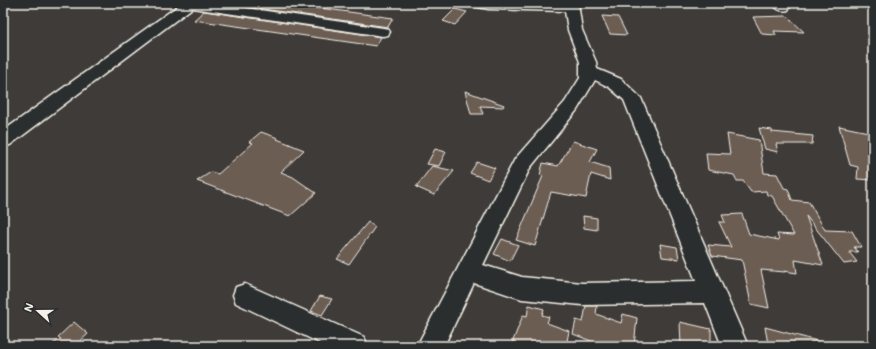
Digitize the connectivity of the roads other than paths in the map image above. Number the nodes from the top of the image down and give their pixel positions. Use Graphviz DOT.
graph roads {
  1 [pos="478,3"];
  2 [pos="191,4"];
  3 [pos="572,5"];
  4 [pos="383,32"];
  5 [pos="589,71"];
  6 [pos="3,140"];
  7 [pos="468,270"];
  8 [pos="712,292"];
  9 [pos="245,294"];
  10 [pos="355,346"];
  11 [pos="430,346"];
  12 [pos="735,346"];
  1 -- 3 [label="street"];
  2 -- 4 [label="street"];
  2 -- 6 [label="street"];
  3 -- 5 [label="street"];
  5 -- 7 [label="street"];
  5 -- 8 [label="street"];
  7 -- 8 [label="street"];
  7 -- 11 [label="street"];
  8 -- 12 [label="street"];
  9 -- 10 [label="street"];
}
